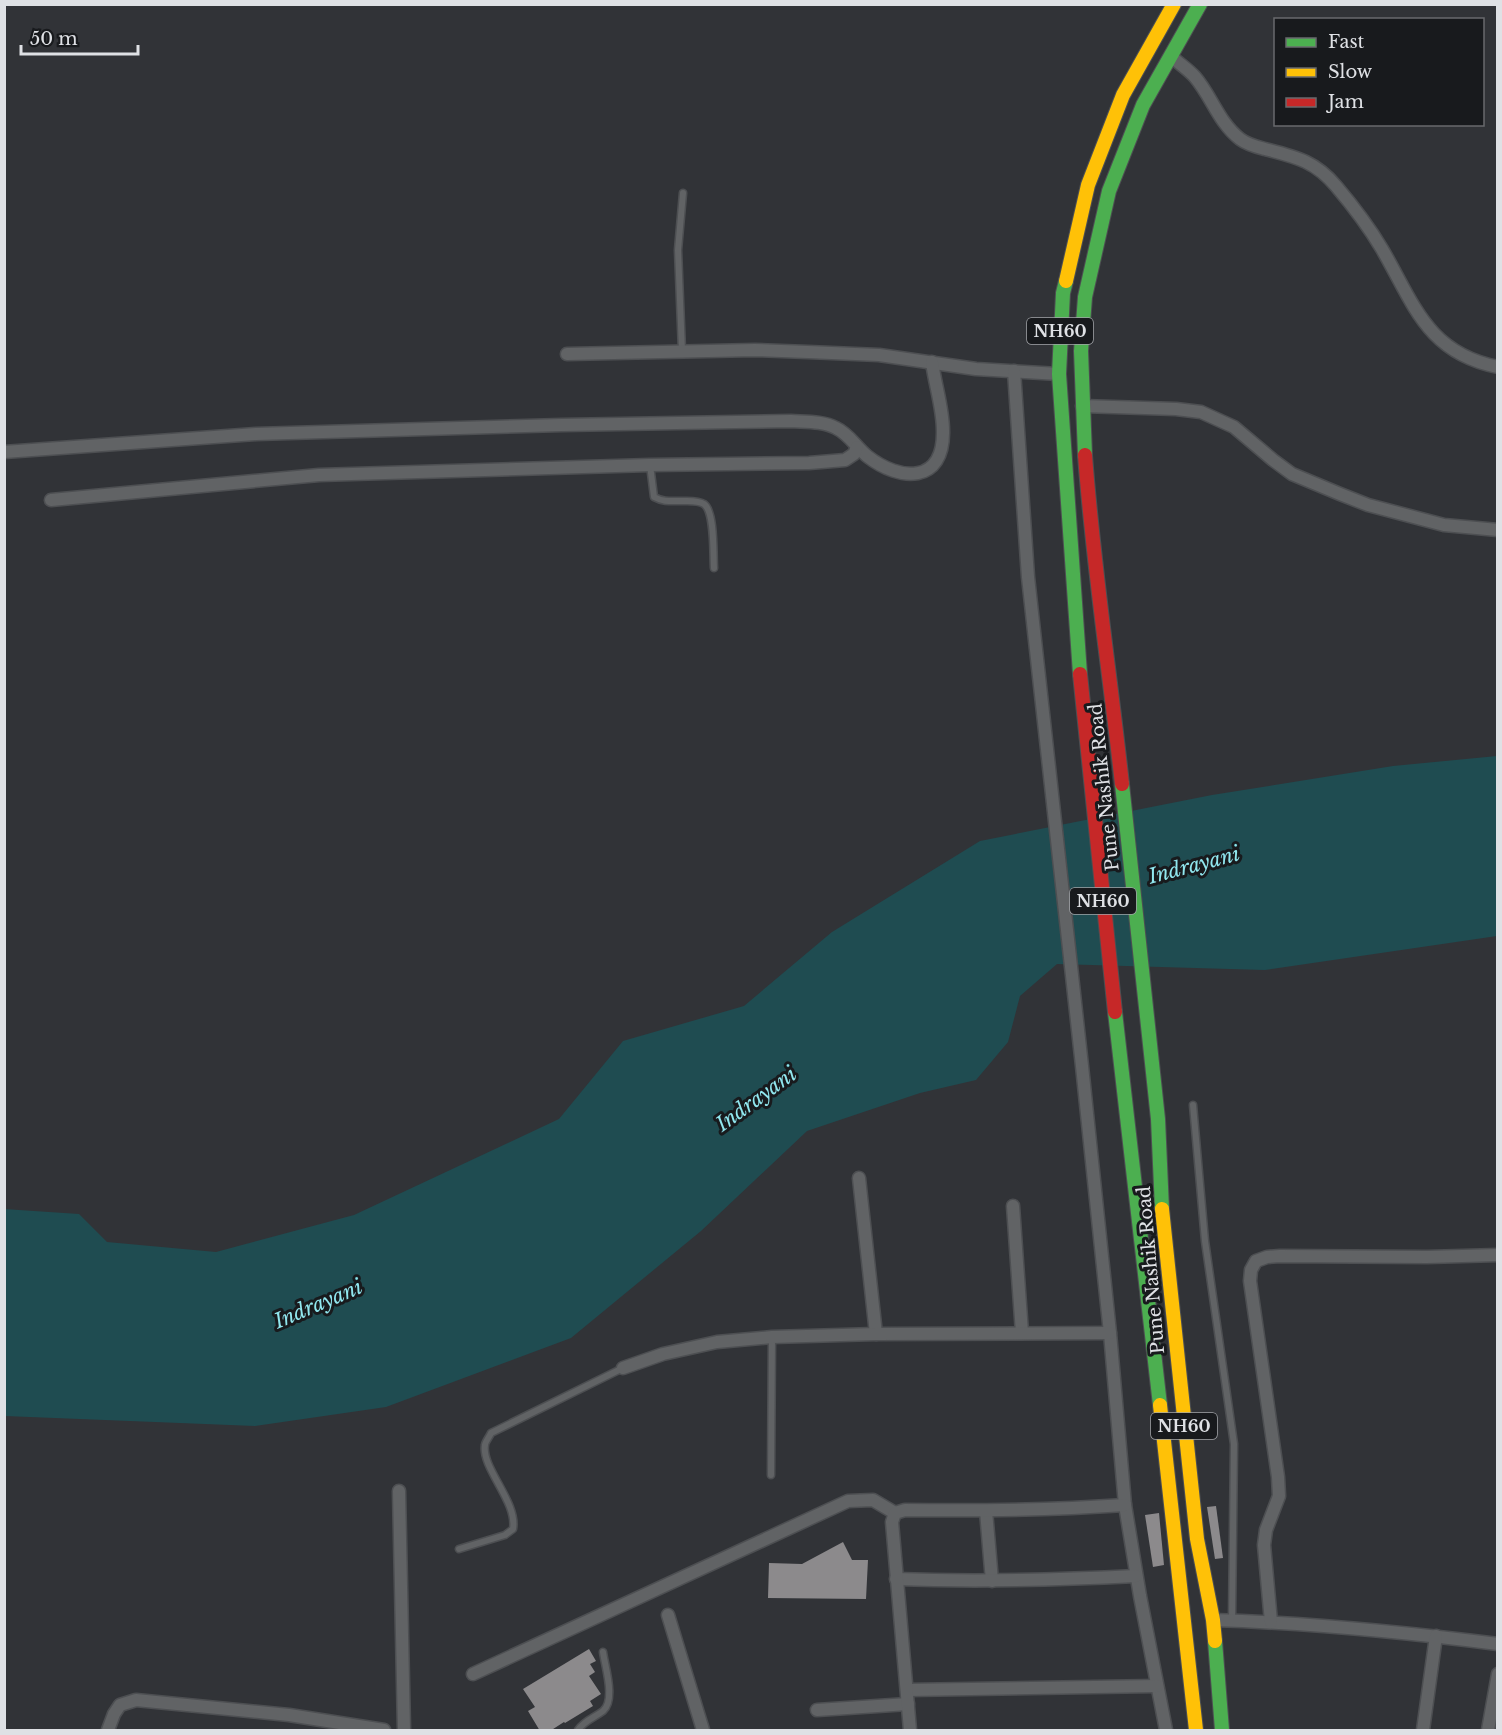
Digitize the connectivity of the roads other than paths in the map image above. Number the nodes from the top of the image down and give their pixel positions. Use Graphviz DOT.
graph roads {
  1 [pos="1174,4"];
  2 [pos="1200,4"];
  3 [pos="1171,56"];
  4 [pos="683,193"];
  5 [pos="682,352"];
  6 [pos="567,354"];
  7 [pos="932,362"];
  8 [pos="1497,367"];
  9 [pos="1014,371"];
  10 [pos="1059,374"];
  11 [pos="1082,406"];
  12 [pos="857,447"];
  13 [pos="4,452"];
  14 [pos="650,465"];
  15 [pos="51,500"];
  16 [pos="1497,530"];
  17 [pos="714,568"];
  18 [pos="1193,1105"];
  19 [pos="859,1178"];
  20 [pos="1014,1206"];
  21 [pos="1497,1255"];
  22 [pos="1022,1333"];
  23 [pos="1110,1333"];
  24 [pos="876,1334"];
  25 [pos="772,1337"];
  26 [pos="623,1368"];
  27 [pos="771,1475"];
  28 [pos="399,1491"];
  29 [pos="1125,1505"];
  30 [pos="986,1511"];
  31 [pos="895,1513"];
  32 [pos="459,1549"];
  33 [pos="1136,1576"];
  34 [pos="896,1579"];
  35 [pos="992,1581"];
  36 [pos="668,1615"];
  37 [pos="1198,1621"];
  38 [pos="1232,1621"];
  39 [pos="1271,1622"];
  40 [pos="1436,1636"];
  41 [pos="1497,1644"];
  42 [pos="603,1652"];
  43 [pos="473,1674"];
  44 [pos="1497,1674"];
  45 [pos="1158,1686"];
  46 [pos="907,1690"];
  47 [pos="908,1704"];
  48 [pos="817,1710"];
  49 [pos="108,1731"];
  50 [pos="384,1731"];
  51 [pos="404,1731"];
  52 [pos="578,1731"];
  53 [pos="703,1731"];
  54 [pos="910,1731"];
  55 [pos="1166,1731"];
  56 [pos="1196,1731"];
  57 [pos="1222,1731"];
  58 [pos="1423,1731"];
  59 [pos="1488,1731"];
  1 -- 10 [label="highway, Pune Nashik Road / NH60"];
  2 -- 3 [label="highway, Pune Nashik Road / NH60"];
  3 -- 8 [label="street"];
  3 -- 11 [label="highway, Pune Nashik Road / NH60"];
  4 -- 5 [label="lane"];
  5 -- 6 [label="street"];
  5 -- 7 [label="street"];
  7 -- 9 [label="street"];
  7 -- 12 [label="street"];
  9 -- 10 [label="street"];
  9 -- 23 [label="street"];
  10 -- 37 [label="highway, Pune Nashik Road / NH60"];
  11 -- 16 [label="street"];
  11 -- 37 [label="highway, Pune Nashik Road / NH60"];
  12 -- 13 [label="street"];
  12 -- 14 [label="street"];
  14 -- 15 [label="street"];
  14 -- 17 [label="lane"];
  18 -- 38 [label="lane"];
  19 -- 24 [label="street"];
  20 -- 22 [label="street"];
  21 -- 39 [label="street"];
  22 -- 23 [label="street"];
  22 -- 24 [label="street"];
  23 -- 29 [label="street"];
  24 -- 25 [label="street"];
  25 -- 26 [label="street"];
  25 -- 27 [label="lane"];
  26 -- 32 [label="lane"];
  28 -- 51 [label="street"];
  29 -- 30 [label="street"];
  29 -- 33 [label="street"];
  30 -- 31 [label="street"];
  30 -- 35 [label="street"];
  31 -- 34 [label="street"];
  31 -- 43 [label="street"];
  33 -- 35 [label="street"];
  33 -- 45 [label="street"];
  34 -- 35 [label="street"];
  34 -- 46 [label="street"];
  36 -- 53 [label="street"];
  37 -- 38 [label="street"];
  37 -- 56 [label="highway, Pune Nashik Road / NH60"];
  37 -- 57 [label="highway, Pune Nashik Road / NH60"];
  38 -- 39 [label="street"];
  39 -- 40 [label="street"];
  40 -- 41 [label="street"];
  40 -- 58 [label="street"];
  42 -- 52 [label="lane"];
  44 -- 59 [label="street"];
  45 -- 46 [label="street"];
  45 -- 55 [label="street"];
  46 -- 47 [label="street"];
  47 -- 48 [label="street"];
  47 -- 54 [label="street"];
  49 -- 50 [label="street"];
}
